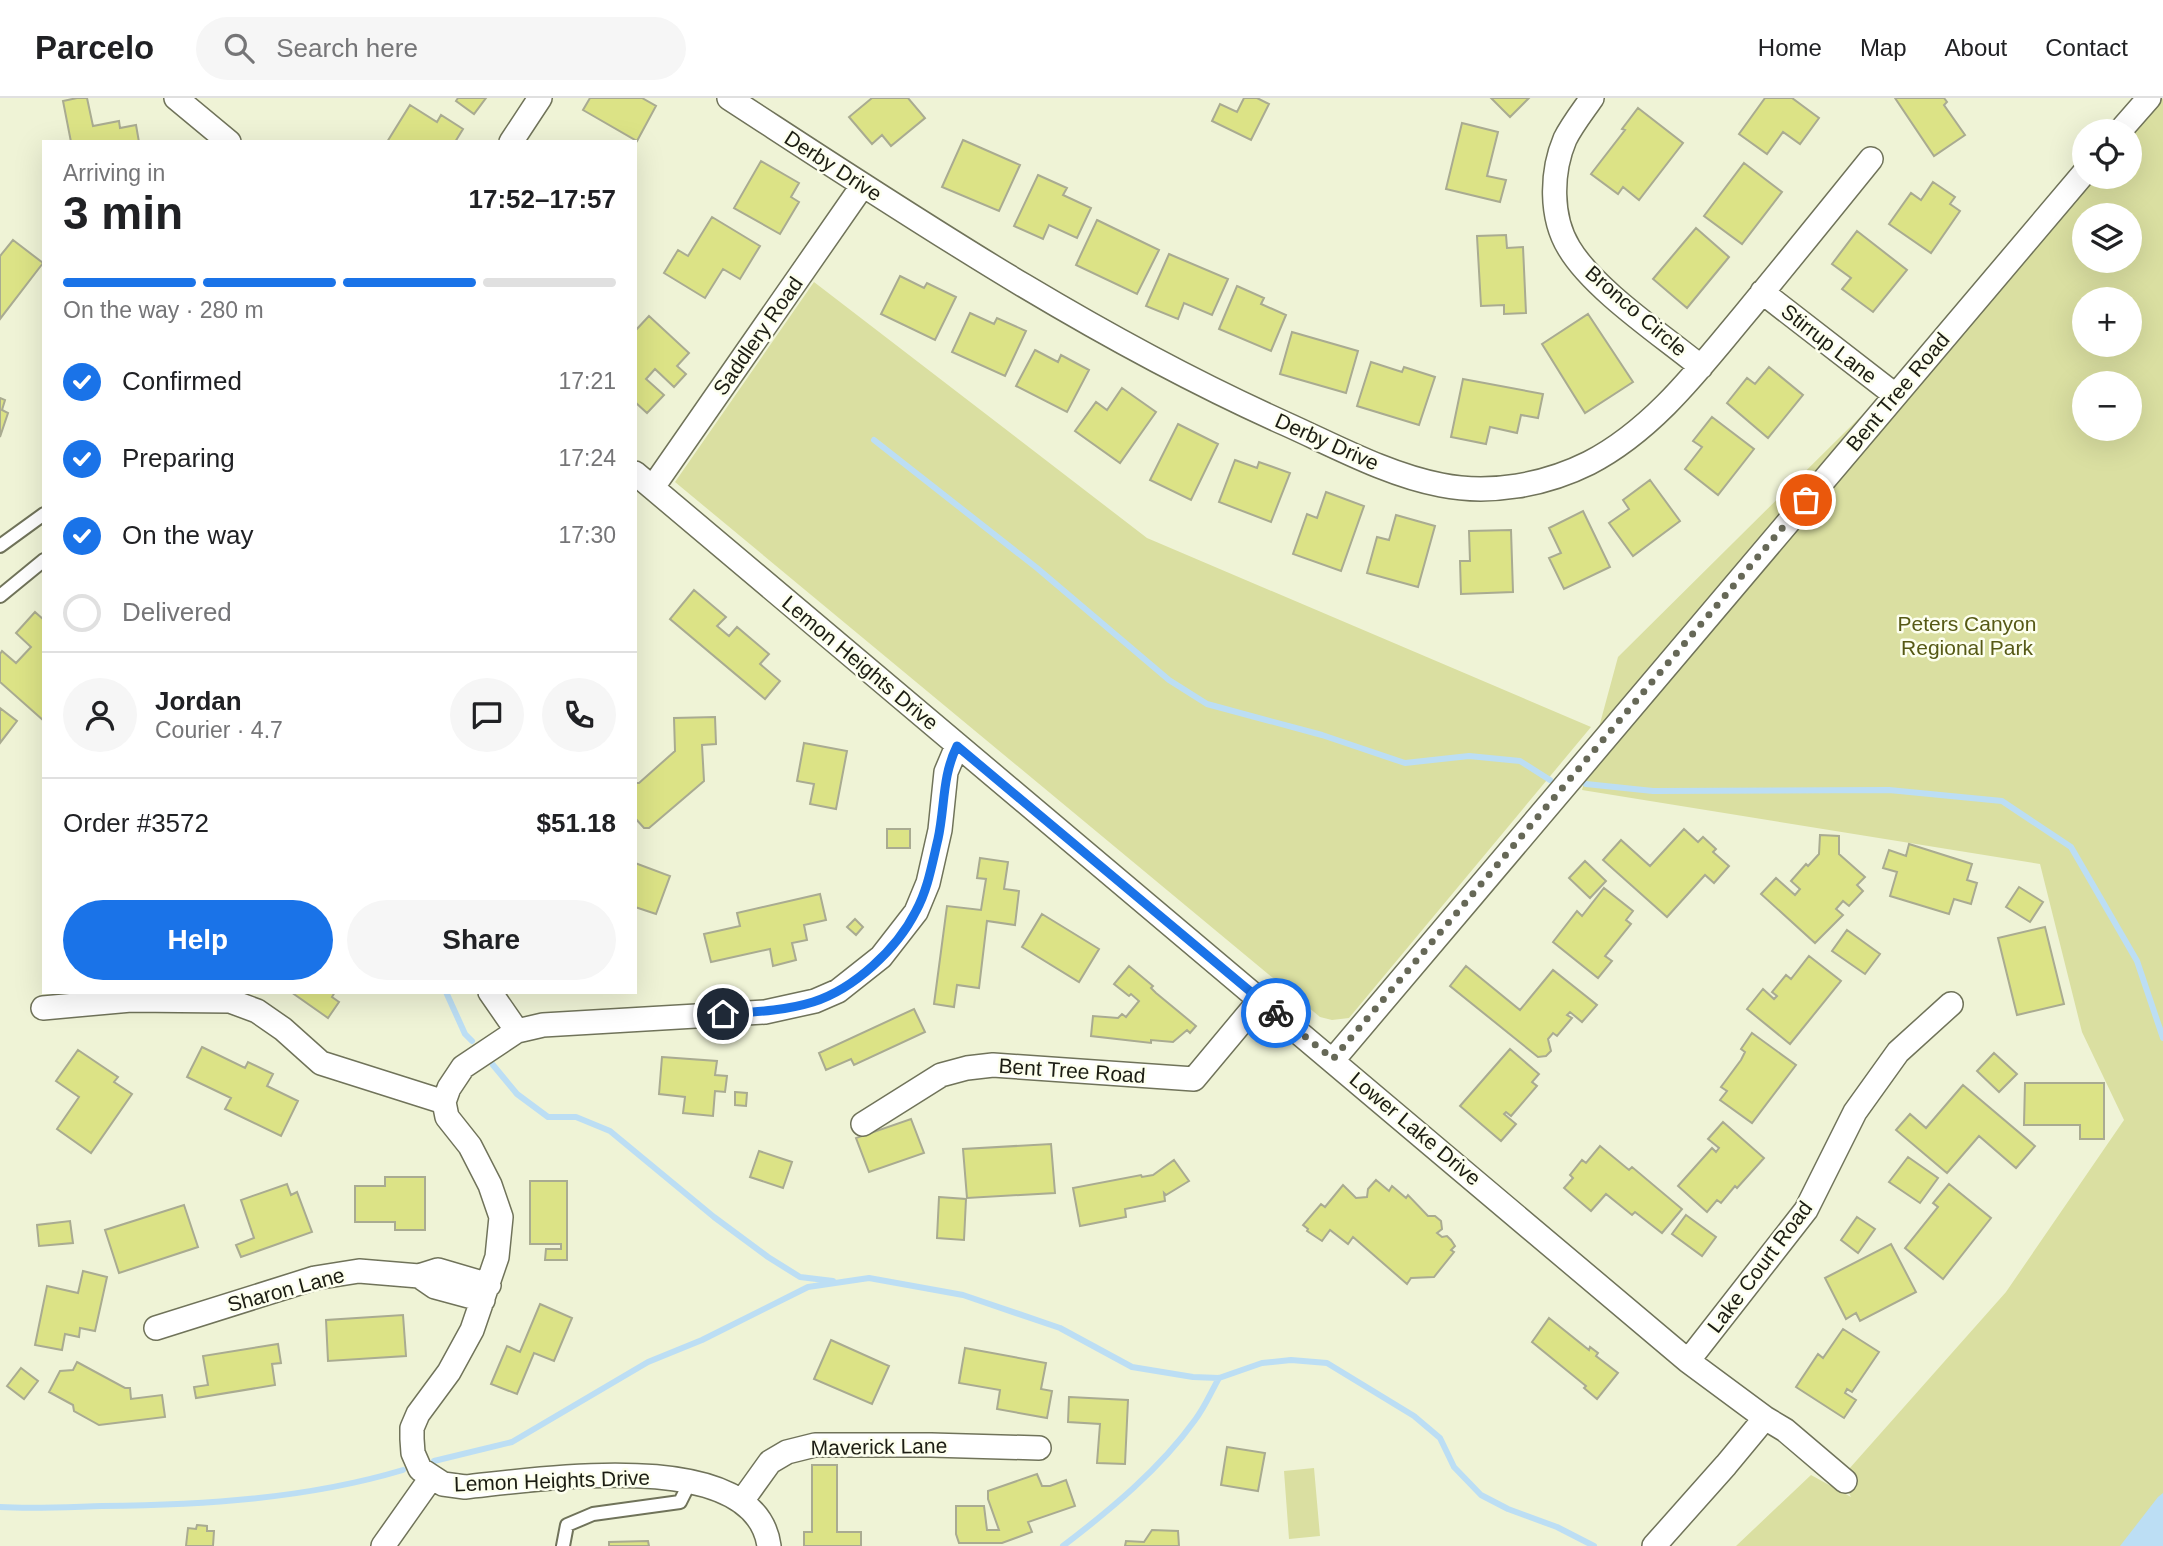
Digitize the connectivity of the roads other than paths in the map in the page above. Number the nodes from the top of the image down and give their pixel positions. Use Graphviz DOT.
graph roads {
  1 [pos="176,98"];
  2 [pos="540,98"];
  3 [pos="729,98"];
  4 [pos="1592,98"];
  5 [pos="2149,98"];
  6 [pos="2131,119"];
  7 [pos="227,140"];
  8 [pos="511,140"];
  9 [pos="1871,159"];
  10 [pos="863,186"];
  11 [pos="2072,187"];
  12 [pos="1762,292"];
  13 [pos="1700,367"];
  14 [pos="1895,395"];
  15 [pos="644,480"];
  16 [pos="42,515"];
  17 [pos="0,546"];
  18 [pos="42,562"];
  19 [pos="0,596"];
  20 [pos="957,746"];
  21 [pos="491,994"];
  22 [pos="1260,1000"];
  23 [pos="1951,1004"];
  24 [pos="43,1008"];
  25 [pos="517,1031"];
  26 [pos="1333,1059"];
  27 [pos="444,1101"];
  28 [pos="863,1124"];
  29 [pos="486,1292"];
  30 [pos="156,1328"];
  31 [pos="1688,1361"];
  32 [pos="1765,1418"];
  33 [pos="1039,1448"];
  34 [pos="432,1478"];
  35 [pos="690,1482"];
  36 [pos="1845,1482"];
  37 [pos="742,1501"];
  38 [pos="383,1546"];
  39 [pos="563,1546"];
  40 [pos="769,1546"];
  41 [pos="1654,1546"];
  1 -- 7 [label="street"];
  2 -- 8 [label="street"];
  3 -- 10 [label="street, Derby Drive"];
  4 -- 13 [label="street, Bronco Circle"];
  5 -- 6 [label="street"];
  9 -- 12 [label="street, Derby Drive"];
  10 -- 13 [label="street, Derby Drive"];
  10 -- 15 [label="street, Saddlery Road"];
  11 -- 14 [label="street, Bent Tree Road"];
  12 -- 13 [label="street, Derby Drive"];
  12 -- 14 [label="street, Stirrup Lane"];
  14 -- 26 [label="street, Bent Tree Road"];
  15 -- 20 [label="street, Lemon Heights Drive"];
  16 -- 17 [label="lane"];
  18 -- 19 [label="lane"];
  20 -- 22 [label="street, Lower Lake Drive"];
  20 -- 25 [label="street, Lemon Heights Drive"];
  21 -- 25 [label="street"];
  22 -- 26 [label="street, Lower Lake Drive"];
  22 -- 28 [label="street, Bent Tree Road"];
  23 -- 31 [label="street, Lake Court Road"];
  24 -- 27 [label="street"];
  25 -- 27 [label="street, Lemon Heights Drive"];
  26 -- 31 [label="street, Lower Lake Drive"];
  27 -- 29 [label="street, Lemon Heights Drive"];
  29 -- 30 [label="street, Sharon Lane"];
  29 -- 34 [label="street, Lemon Heights Drive"];
  31 -- 32 [label="street, Lower Lake Drive"];
  32 -- 36 [label="street, Lower Lake Drive"];
  32 -- 41 [label="street"];
  33 -- 37 [label="street, Maverick Lane"];
  34 -- 35 [label="street, Lemon Heights Drive"];
  34 -- 38 [label="street, Lemon Heights Drive"];
  35 -- 37 [label="street, Lemon Heights Drive"];
  35 -- 39 [label="lane"];
  37 -- 40 [label="street, Lemon Heights Drive"];
}
